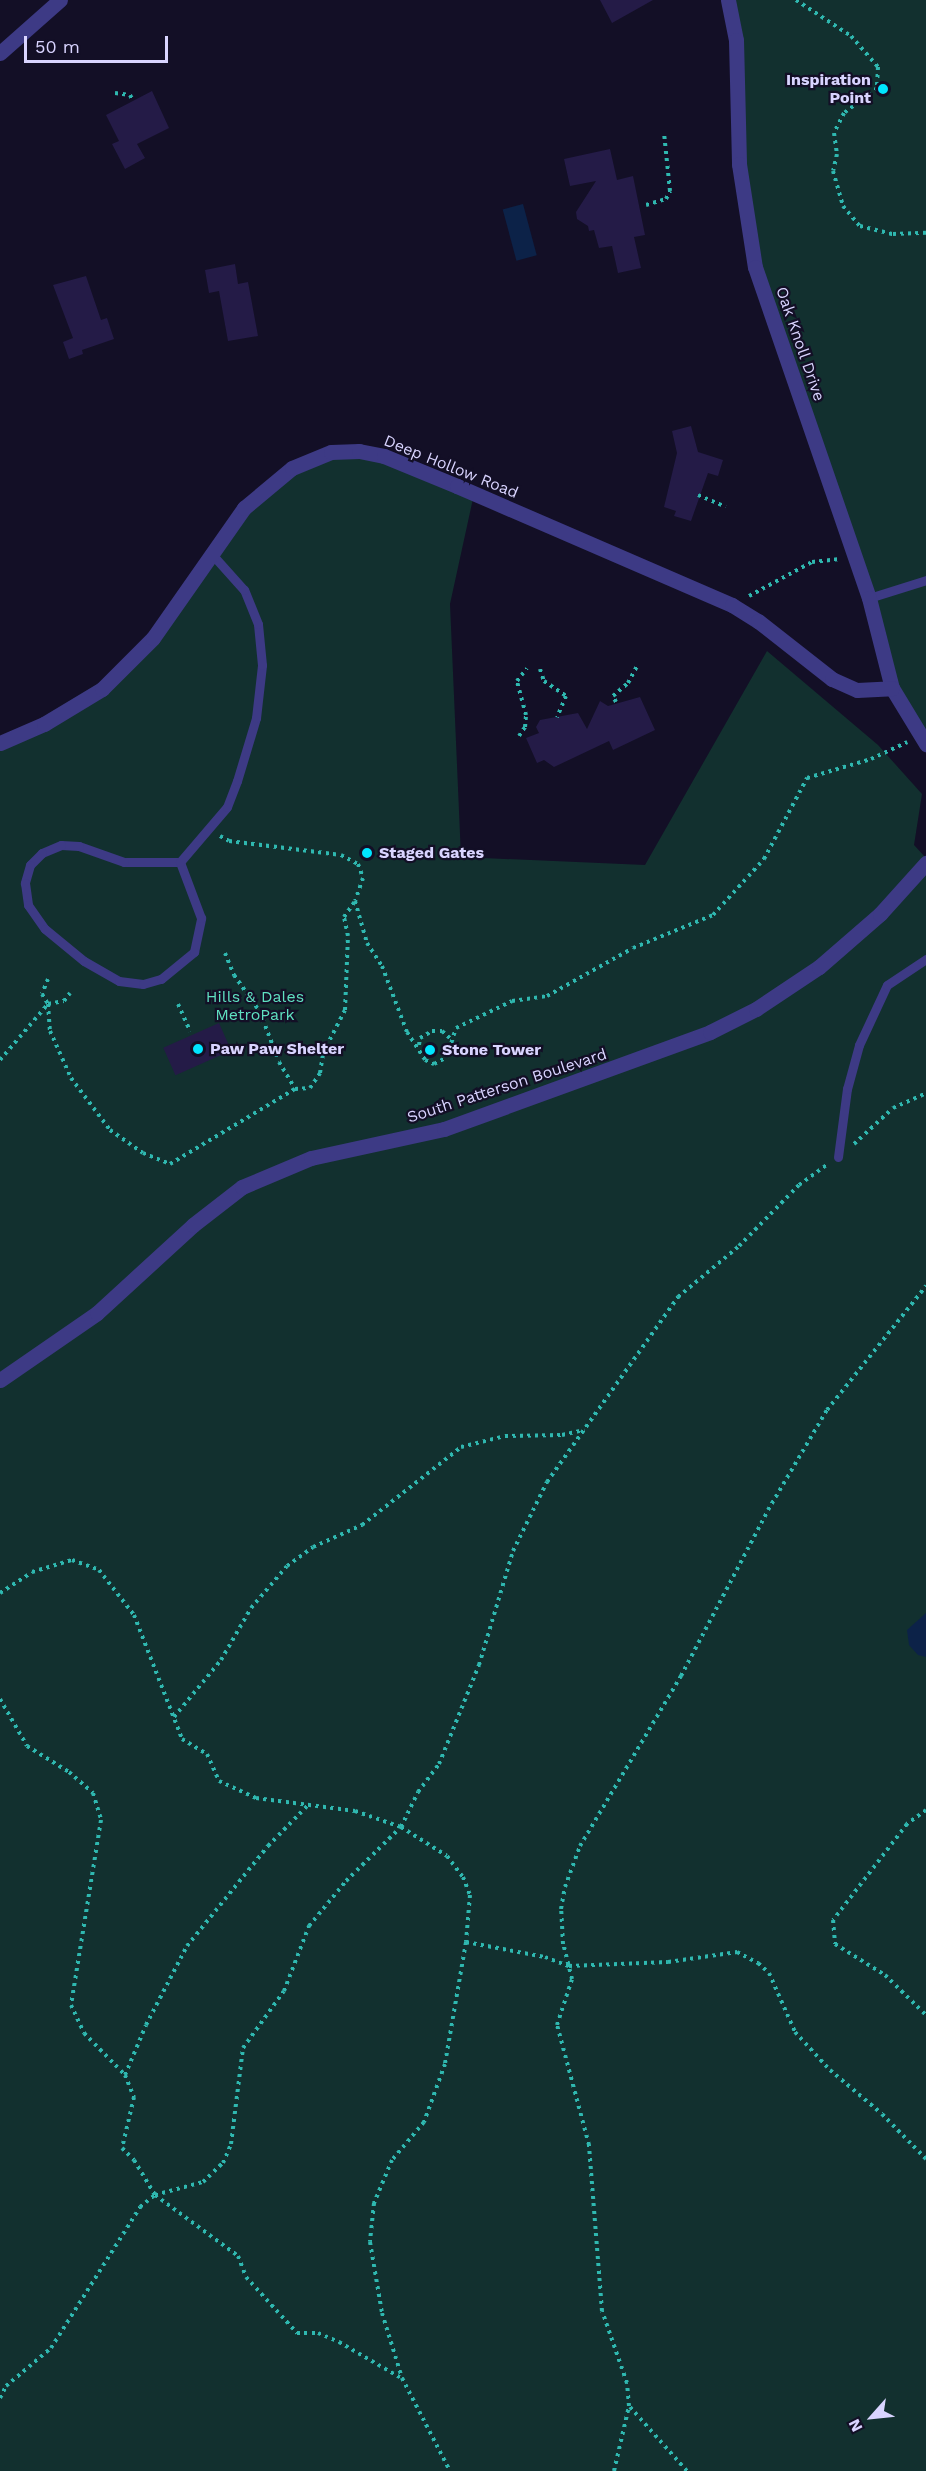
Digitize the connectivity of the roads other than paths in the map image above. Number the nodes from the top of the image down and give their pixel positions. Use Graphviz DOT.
graph roads {
  1 [pos="60,0"];
  2 [pos="728,0"];
  3 [pos="0,53"];
  4 [pos="210,552"];
  5 [pos="926,580"];
  6 [pos="869,598"];
  7 [pos="892,688"];
  8 [pos="923,740"];
  9 [pos="0,743"];
  10 [pos="180,862"];
  11 [pos="926,863"];
  12 [pos="926,959"];
  13 [pos="838,1157"];
  14 [pos="0,1380"];
  1 -- 3 [label="street"];
  2 -- 6 [label="street, Oak Knoll Drive"];
  4 -- 7 [label="street, Deep Hollow Road"];
  4 -- 9 [label="street, Deep Hollow Road"];
  4 -- 10 [label="lane"];
  5 -- 6 [label="lane"];
  6 -- 7 [label="street, Oak Knoll Drive"];
  7 -- 8 [label="street, Oak Knoll Drive"];
  10 -- 10 [label="lane"];
  11 -- 14 [label="street, South Patterson Boulevard"];
  12 -- 13 [label="lane"];
}
